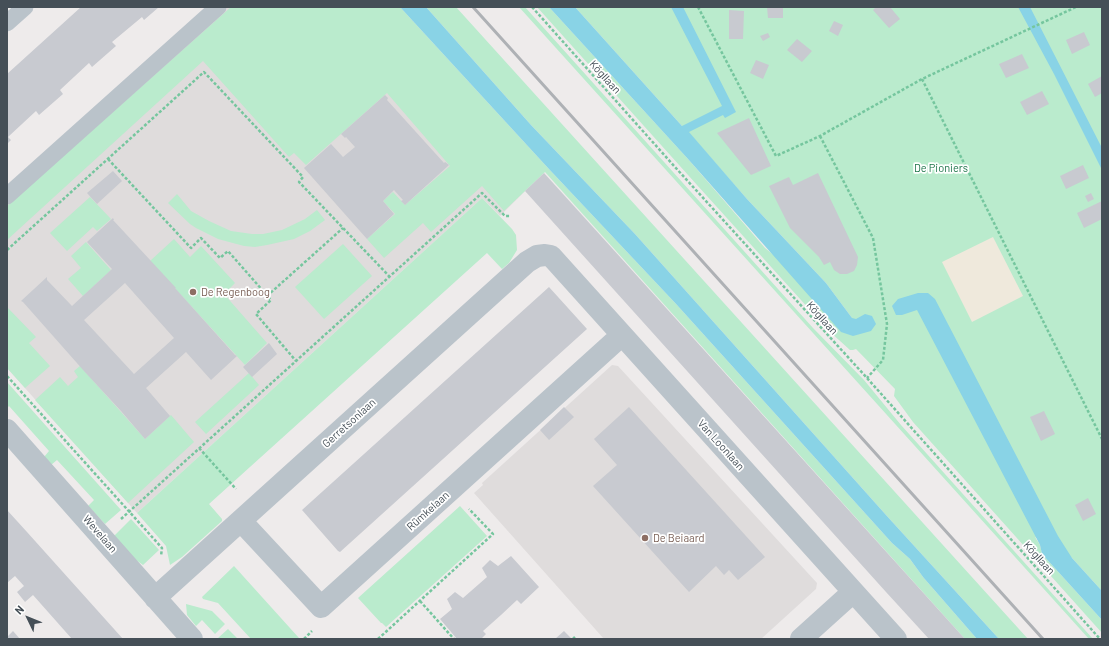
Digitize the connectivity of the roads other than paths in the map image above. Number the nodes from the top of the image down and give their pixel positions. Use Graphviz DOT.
graph roads {
  1 [pos="25,7"];
  2 [pos="218,7"];
  3 [pos="7,23"];
  4 [pos="7,196"];
  5 [pos="545,255"];
  6 [pos="622,336"];
  7 [pos="7,430"];
  8 [pos="247,515"];
  9 [pos="853,592"];
  10 [pos="155,598"];
  11 [pos="192,639"];
  12 [pos="801,639"];
  13 [pos="896,639"];
  1 -- 3 [label="lane"];
  2 -- 4 [label="lane"];
  5 -- 6 [label="street, Van Loonlaan"];
  5 -- 8 [label="street, Gerretsonlaan"];
  6 -- 8 [label="street, Rümkelaan"];
  6 -- 9 [label="street, Van Loonlaan"];
  7 -- 10 [label="street, Wevelaan"];
  8 -- 10 [label="street, Gerretsonlaan"];
  9 -- 12 [label="street"];
  9 -- 13 [label="street, Van Loonlaan"];
  10 -- 11 [label="street, Wevelaan"];
}
